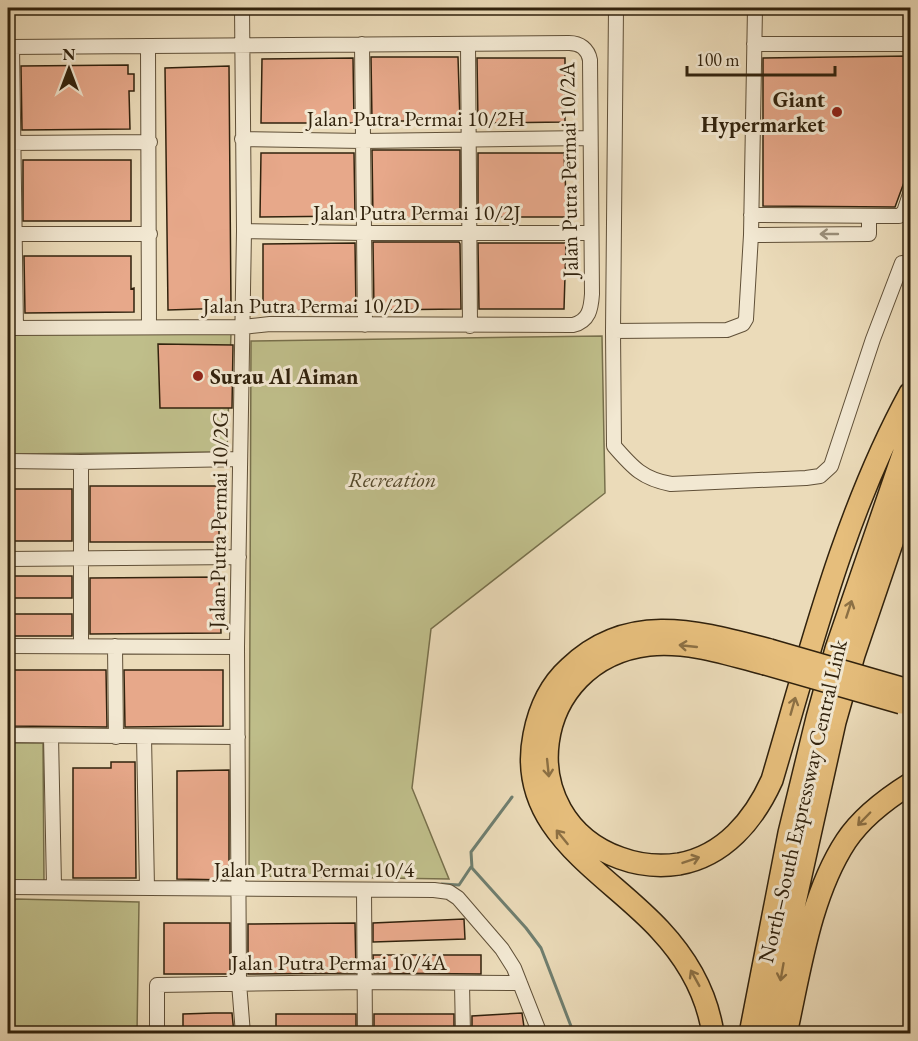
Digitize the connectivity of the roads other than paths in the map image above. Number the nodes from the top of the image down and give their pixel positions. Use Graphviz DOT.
graph roads {
  1 [pos="242,8"];
  2 [pos="616,8"];
  3 [pos="755,8"];
  4 [pos="362,44"];
  5 [pos="468,44"];
  6 [pos="754,44"];
  7 [pos="910,44"];
  8 [pos="148,46"];
  9 [pos="10,47"];
  10 [pos="242,47"];
  11 [pos="590,138"];
  12 [pos="242,139"];
  13 [pos="468,139"];
  14 [pos="363,141"];
  15 [pos="150,142"];
  16 [pos="11,143"];
  17 [pos="910,195"];
  18 [pos="751,215"];
  19 [pos="869,216"];
  20 [pos="244,231"];
  21 [pos="365,233"];
  22 [pos="469,233"];
  23 [pos="591,233"];
  24 [pos="11,234"];
  25 [pos="150,234"];
  26 [pos="751,235"];
  27 [pos="902,263"];
  28 [pos="592,294"];
  29 [pos="365,325"];
  30 [pos="149,326"];
  31 [pos="470,326"];
  32 [pos="243,327"];
  33 [pos="12,328"];
  34 [pos="613,331"];
  35 [pos="910,393"];
  36 [pos="910,434"];
  37 [pos="240,459"];
  38 [pos="8,461"];
  39 [pos="81,462"];
  40 [pos="910,490"];
  41 [pos="239,558"];
  42 [pos="8,559"];
  43 [pos="80,559"];
  44 [pos="8,646"];
  45 [pos="81,646"];
  46 [pos="115,646"];
  47 [pos="237,647"];
  48 [pos="768,657"];
  49 [pos="907,697"];
  50 [pos="8,735"];
  51 [pos="51,736"];
  52 [pos="116,737"];
  53 [pos="144,737"];
  54 [pos="238,737"];
  55 [pos="910,784"];
  56 [pos="8,886"];
  57 [pos="54,886"];
  58 [pos="147,887"];
  59 [pos="239,890"];
  60 [pos="364,890"];
  61 [pos="364,982"];
  62 [pos="239,983"];
  63 [pos="520,983"];
  64 [pos="462,984"];
  65 [pos="157,1034"];
  66 [pos="243,1034"];
  67 [pos="365,1034"];
  68 [pos="463,1034"];
  69 [pos="540,1034"];
  70 [pos="713,1034"];
  71 [pos="750,1034"];
  72 [pos="771,1034"];
  73 [pos="786,1034"];
  1 -- 10 [label="street, Jalan Putra Permai 10/2G"];
  2 -- 34 [label="street"];
  3 -- 6 [label="street"];
  4 -- 5 [label="street, Jalan Putra Permai 10/2A"];
  4 -- 10 [label="street, Jalan Putra Permai 10/2A"];
  4 -- 14 [label="street"];
  5 -- 11 [label="street, Jalan Putra Permai 10/2A"];
  5 -- 13 [label="street"];
  6 -- 7 [label="street"];
  6 -- 18 [label="street"];
  8 -- 9 [label="street, Jalan Putra Permai 10/2A"];
  8 -- 10 [label="street, Jalan Putra Permai 10/2A"];
  8 -- 15 [label="street"];
  9 -- 16 [label="street"];
  10 -- 12 [label="street, Jalan Putra Permai 10/2G"];
  11 -- 13 [label="street, Jalan Putra Permai 10/2H"];
  11 -- 23 [label="street, Jalan Putra Permai 10/2A"];
  12 -- 14 [label="street, Jalan Putra Permai 10/2H"];
  12 -- 20 [label="street, Jalan Putra Permai 10/2G"];
  13 -- 14 [label="street, Jalan Putra Permai 10/2H"];
  13 -- 22 [label="street"];
  14 -- 21 [label="street"];
  15 -- 16 [label="street"];
  15 -- 25 [label="street"];
  16 -- 24 [label="street"];
  17 -- 19 [label="street"];
  18 -- 19 [label="street"];
  18 -- 26 [label="street"];
  19 -- 26 [label="street, one-way"];
  20 -- 21 [label="street, Jalan Putra Permai 10/2J"];
  20 -- 32 [label="street, Jalan Putra Permai 10/2G"];
  21 -- 22 [label="street, Jalan Putra Permai 10/2J"];
  21 -- 29 [label="street"];
  22 -- 23 [label="street, Jalan Putra Permai 10/2J"];
  22 -- 31 [label="street"];
  23 -- 28 [label="street, Jalan Putra Permai 10/2A"];
  24 -- 25 [label="street"];
  24 -- 33 [label="street"];
  25 -- 30 [label="street"];
  26 -- 34 [label="street"];
  27 -- 34 [label="street"];
  28 -- 31 [label="street, Jalan Putra Permai 10/2D"];
  29 -- 31 [label="street, Jalan Putra Permai 10/2D"];
  29 -- 32 [label="street, Jalan Putra Permai 10/2D"];
  30 -- 32 [label="street, Jalan Putra Permai 10/2D"];
  30 -- 33 [label="street, Jalan Putra Permai 10/2D"];
  32 -- 37 [label="street, Jalan Putra Permai 10/2G"];
  48 -- 35 [label="highway, one-way"];
  71 -- 36 [label="highway, North–South Expressway Central Link, one-way"];
  37 -- 39 [label="street"];
  37 -- 41 [label="street, Jalan Putra Permai 10/2G"];
  38 -- 39 [label="street"];
  39 -- 43 [label="street"];
  40 -- 72 [label="highway, North–South Expressway Central Link, one-way"];
  41 -- 43 [label="street"];
  41 -- 47 [label="street, Jalan Putra Permai 10/2G"];
  42 -- 43 [label="street"];
  43 -- 45 [label="street"];
  44 -- 45 [label="street"];
  45 -- 46 [label="street"];
  46 -- 47 [label="street"];
  46 -- 52 [label="street"];
  47 -- 54 [label="street, Jalan Putra Permai 10/2G"];
  48 -- 49 [label="highway, bridge"];
  70 -- 48 [label="highway, one-way"];
  50 -- 51 [label="street"];
  51 -- 52 [label="street"];
  51 -- 57 [label="street"];
  52 -- 53 [label="street"];
  53 -- 54 [label="street"];
  53 -- 58 [label="street"];
  54 -- 59 [label="street, Jalan Putra Permai 10/2G"];
  55 -- 73 [label="highway, one-way"];
  56 -- 57 [label="street, Jalan Putra Permai 10/4"];
  57 -- 58 [label="street, Jalan Putra Permai 10/4"];
  58 -- 59 [label="street, Jalan Putra Permai 10/4"];
  59 -- 60 [label="street, Jalan Putra Permai 10/4"];
  59 -- 62 [label="street, Jalan Putra Permai 10/2G"];
  60 -- 61 [label="street"];
  60 -- 63 [label="street, Jalan Putra Permai 10/4"];
  61 -- 62 [label="street, Jalan Putra Permai 10/4A"];
  61 -- 64 [label="street, Jalan Putra Permai 10/4A"];
  61 -- 67 [label="street"];
  62 -- 65 [label="street, Jalan Putra Permai 10/4A"];
  62 -- 66 [label="street, Jalan Putra Permai 10/2G"];
  63 -- 64 [label="street, Jalan Putra Permai 10/4A"];
  63 -- 69 [label="street, Jalan Putra Permai 10/4"];
  64 -- 68 [label="street"];
}
